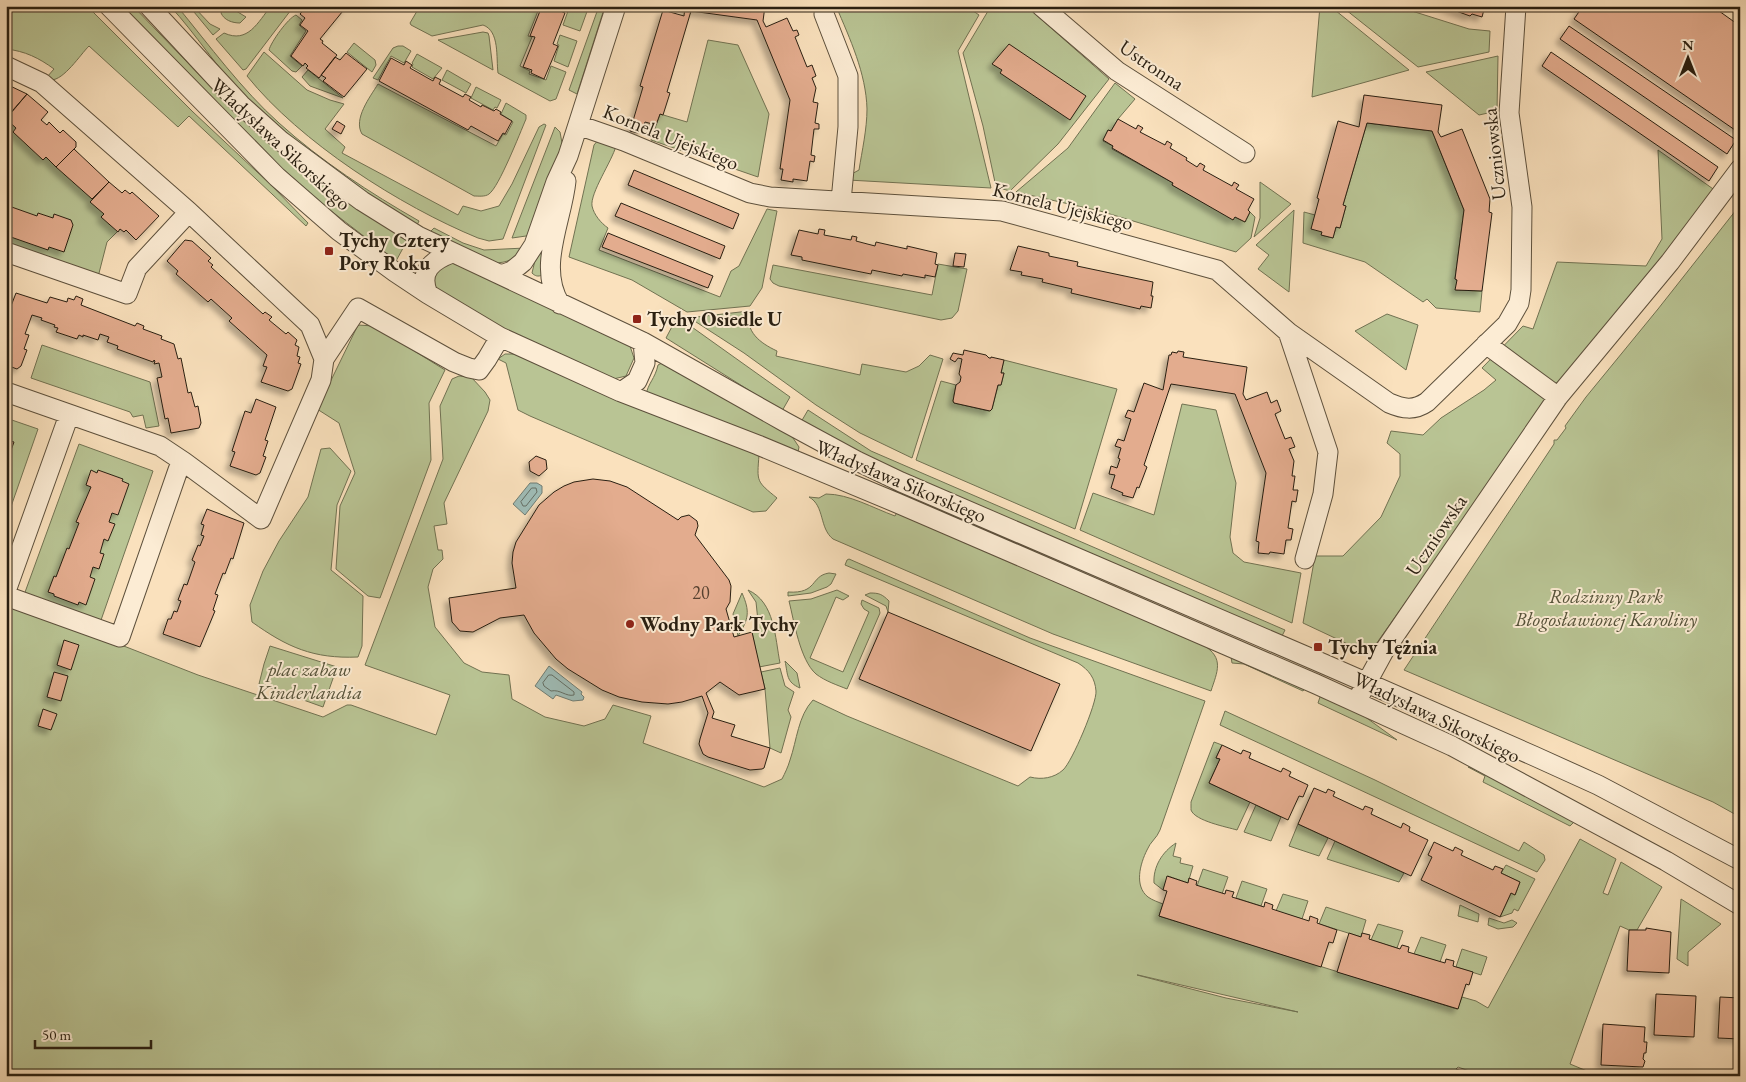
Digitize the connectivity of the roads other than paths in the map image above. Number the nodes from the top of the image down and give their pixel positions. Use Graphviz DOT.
graph roads {
  1 [pos="109,6"];
  2 [pos="149,6"];
  3 [pos="616,6"];
  4 [pos="1041,6"];
  5 [pos="1516,6"];
  6 [pos="824,14"];
  7 [pos="6,66"];
  8 [pos="578,125"];
  9 [pos="1244,153"];
  10 [pos="568,156"];
  11 [pos="1740,169"];
  12 [pos="841,201"];
  13 [pos="189,212"];
  14 [pos="6,252"];
  15 [pos="452,253"];
  16 [pos="501,275"];
  17 [pos="428,294"];
  18 [pos="560,304"];
  19 [pos="1288,332"];
  20 [pos="500,337"];
  21 [pos="643,342"];
  22 [pos="1486,344"];
  23 [pos="324,358"];
  24 [pos="6,392"];
  25 [pos="621,392"];
  26 [pos="1558,397"];
  27 [pos="70,415"];
  28 [pos="184,462"];
  29 [pos="1305,559"];
  30 [pos="6,591"];
  31 [pos="6,596"];
  32 [pos="1366,683"];
  33 [pos="1356,702"];
  34 [pos="1740,860"];
  35 [pos="1740,905"];
  1 -- 17 [label="street, Władysława Sikorskiego"];
  2 -- 15 [label="street, Władysława Sikorskiego"];
  3 -- 8 [label="street"];
  4 -- 9 [label="street, Ustronna"];
  5 -- 22 [label="street, Uczniowska"];
  6 -- 12 [label="street"];
  7 -- 13 [label="street"];
  8 -- 10 [label="street"];
  8 -- 12 [label="street, Kornela Ujejskiego"];
  10 -- 16 [label="street"];
  10 -- 18 [label="street"];
  11 -- 26 [label="street, Uczniowska"];
  12 -- 19 [label="street, Kornela Ujejskiego"];
  13 -- 14 [label="street"];
  13 -- 23 [label="street"];
  15 -- 16 [label="street, Władysława Sikorskiego"];
  15 -- 17 [label="street"];
  16 -- 18 [label="street, Władysława Sikorskiego"];
  17 -- 20 [label="street, Władysława Sikorskiego"];
  18 -- 21 [label="street, Władysława Sikorskiego"];
  19 -- 22 [label="street, Uczniowska"];
  19 -- 29 [label="street"];
  20 -- 23 [label="street"];
  20 -- 25 [label="street, Władysława Sikorskiego"];
  21 -- 25 [label="street"];
  21 -- 32 [label="street, Władysława Sikorskiego"];
  22 -- 26 [label="street"];
  23 -- 28 [label="street"];
  24 -- 27 [label="street"];
  25 -- 33 [label="street, Władysława Sikorskiego"];
  26 -- 32 [label="street, Uczniowska"];
  27 -- 28 [label="street"];
  27 -- 30 [label="street"];
  28 -- 31 [label="street"];
  32 -- 33 [label="street, Uczniowska"];
  32 -- 34 [label="street, Władysława Sikorskiego"];
  33 -- 35 [label="street, Władysława Sikorskiego"];
}
